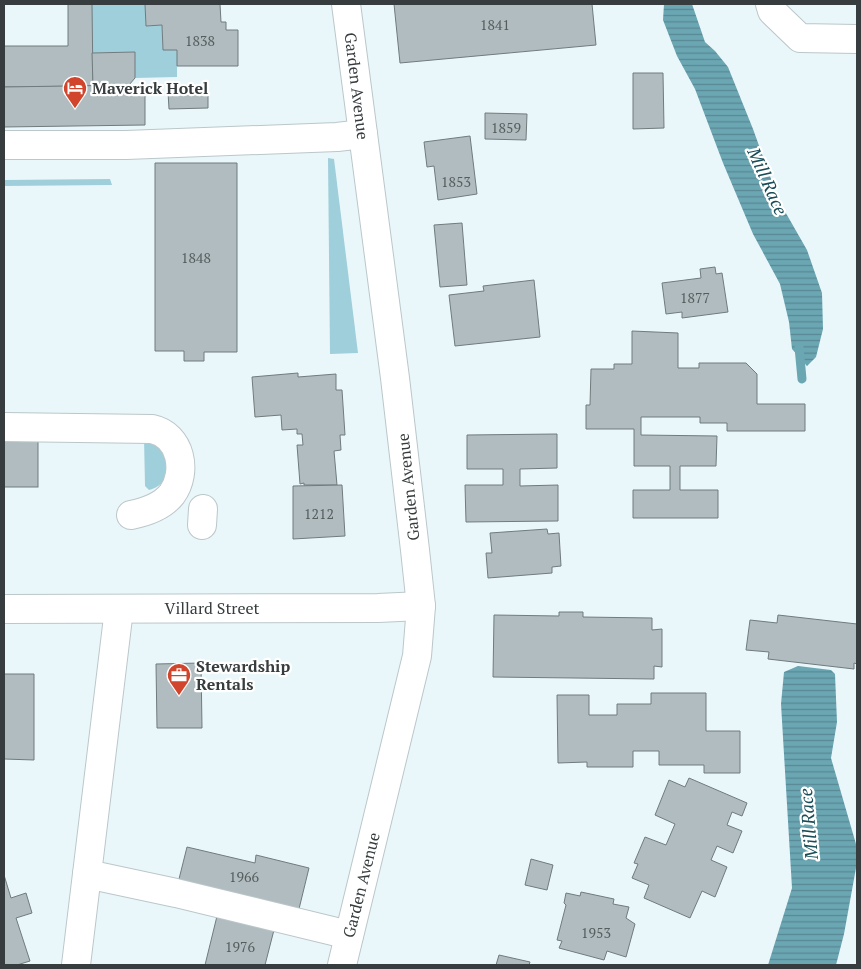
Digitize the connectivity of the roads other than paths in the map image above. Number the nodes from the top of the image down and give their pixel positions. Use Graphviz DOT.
graph roads {
  1 [pos="346,4"];
  2 [pos="770,4"];
  3 [pos="857,39"];
  4 [pos="363,134"];
  5 [pos="4,145"];
  6 [pos="4,427"];
  7 [pos="131,515"];
  8 [pos="421,606"];
  9 [pos="119,608"];
  10 [pos="4,609"];
  11 [pos="87,874"];
  12 [pos="349,935"];
  13 [pos="76,965"];
  14 [pos="342,965"];
  1 -- 4 [label="street, Garden Avenue"];
  2 -- 3 [label="street"];
  4 -- 5 [label="street"];
  4 -- 8 [label="street, Garden Avenue"];
  6 -- 7 [label="street"];
  8 -- 9 [label="street, Villard Street"];
  8 -- 12 [label="street, Garden Avenue"];
  9 -- 10 [label="street, Villard Street"];
  9 -- 11 [label="street"];
  11 -- 12 [label="street"];
  11 -- 13 [label="street"];
  12 -- 14 [label="street, Garden Avenue"];
}
